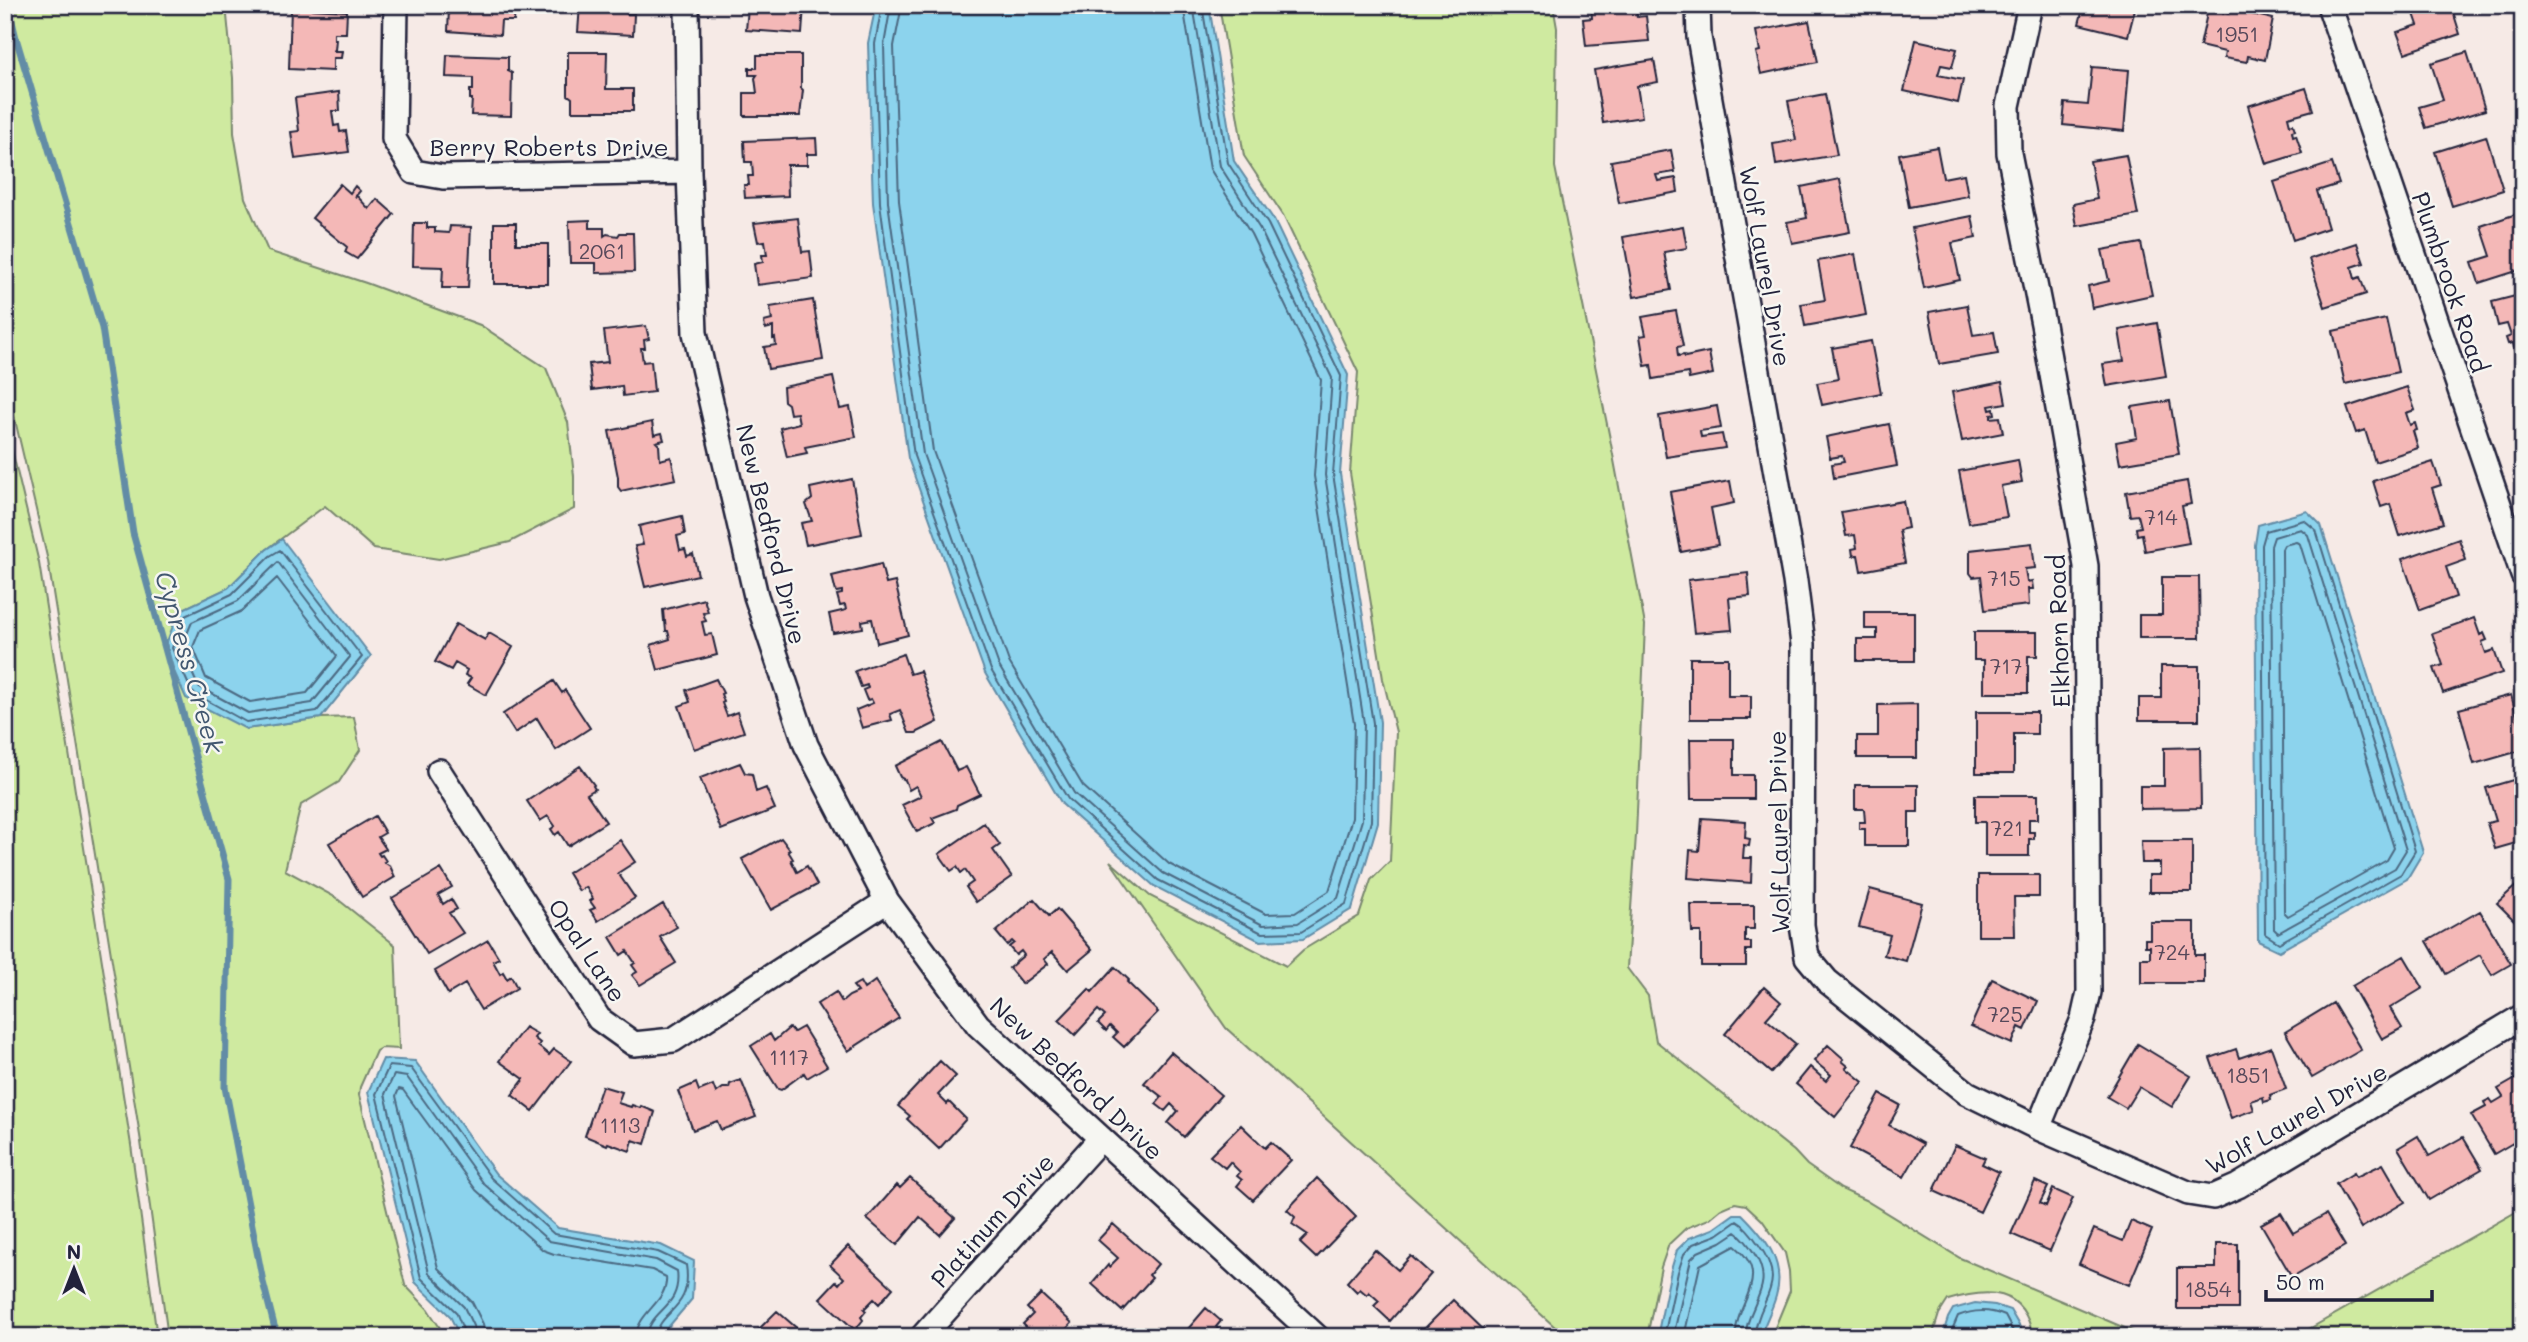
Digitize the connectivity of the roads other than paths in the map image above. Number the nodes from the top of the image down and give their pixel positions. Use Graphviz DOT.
graph roads {
  1 [pos="396,5"];
  2 [pos="687,5"];
  3 [pos="1698,5"];
  4 [pos="2030,5"];
  5 [pos="2329,5"];
  6 [pos="689,172"];
  7 [pos="2523,575"];
  8 [pos="439,771"];
  9 [pos="887,901"];
  10 [pos="2523,1016"];
  11 [pos="2038,1128"];
  12 [pos="1101,1138"];
  13 [pos="922,1337"];
  14 [pos="1317,1337"];
  1 -- 6 [label="street, Berry Roberts Drive"];
  2 -- 6 [label="street, New Bedford Drive"];
  3 -- 11 [label="street, Wolf Laurel Drive"];
  4 -- 11 [label="street, Elkhorn Road"];
  5 -- 7 [label="street, Plumbrook Road"];
  6 -- 9 [label="street, New Bedford Drive"];
  8 -- 9 [label="street, Opal Lane"];
  9 -- 12 [label="street, New Bedford Drive"];
  10 -- 11 [label="street, Wolf Laurel Drive"];
  12 -- 13 [label="street, Platinum Drive"];
  12 -- 14 [label="street, New Bedford Drive"];
}
